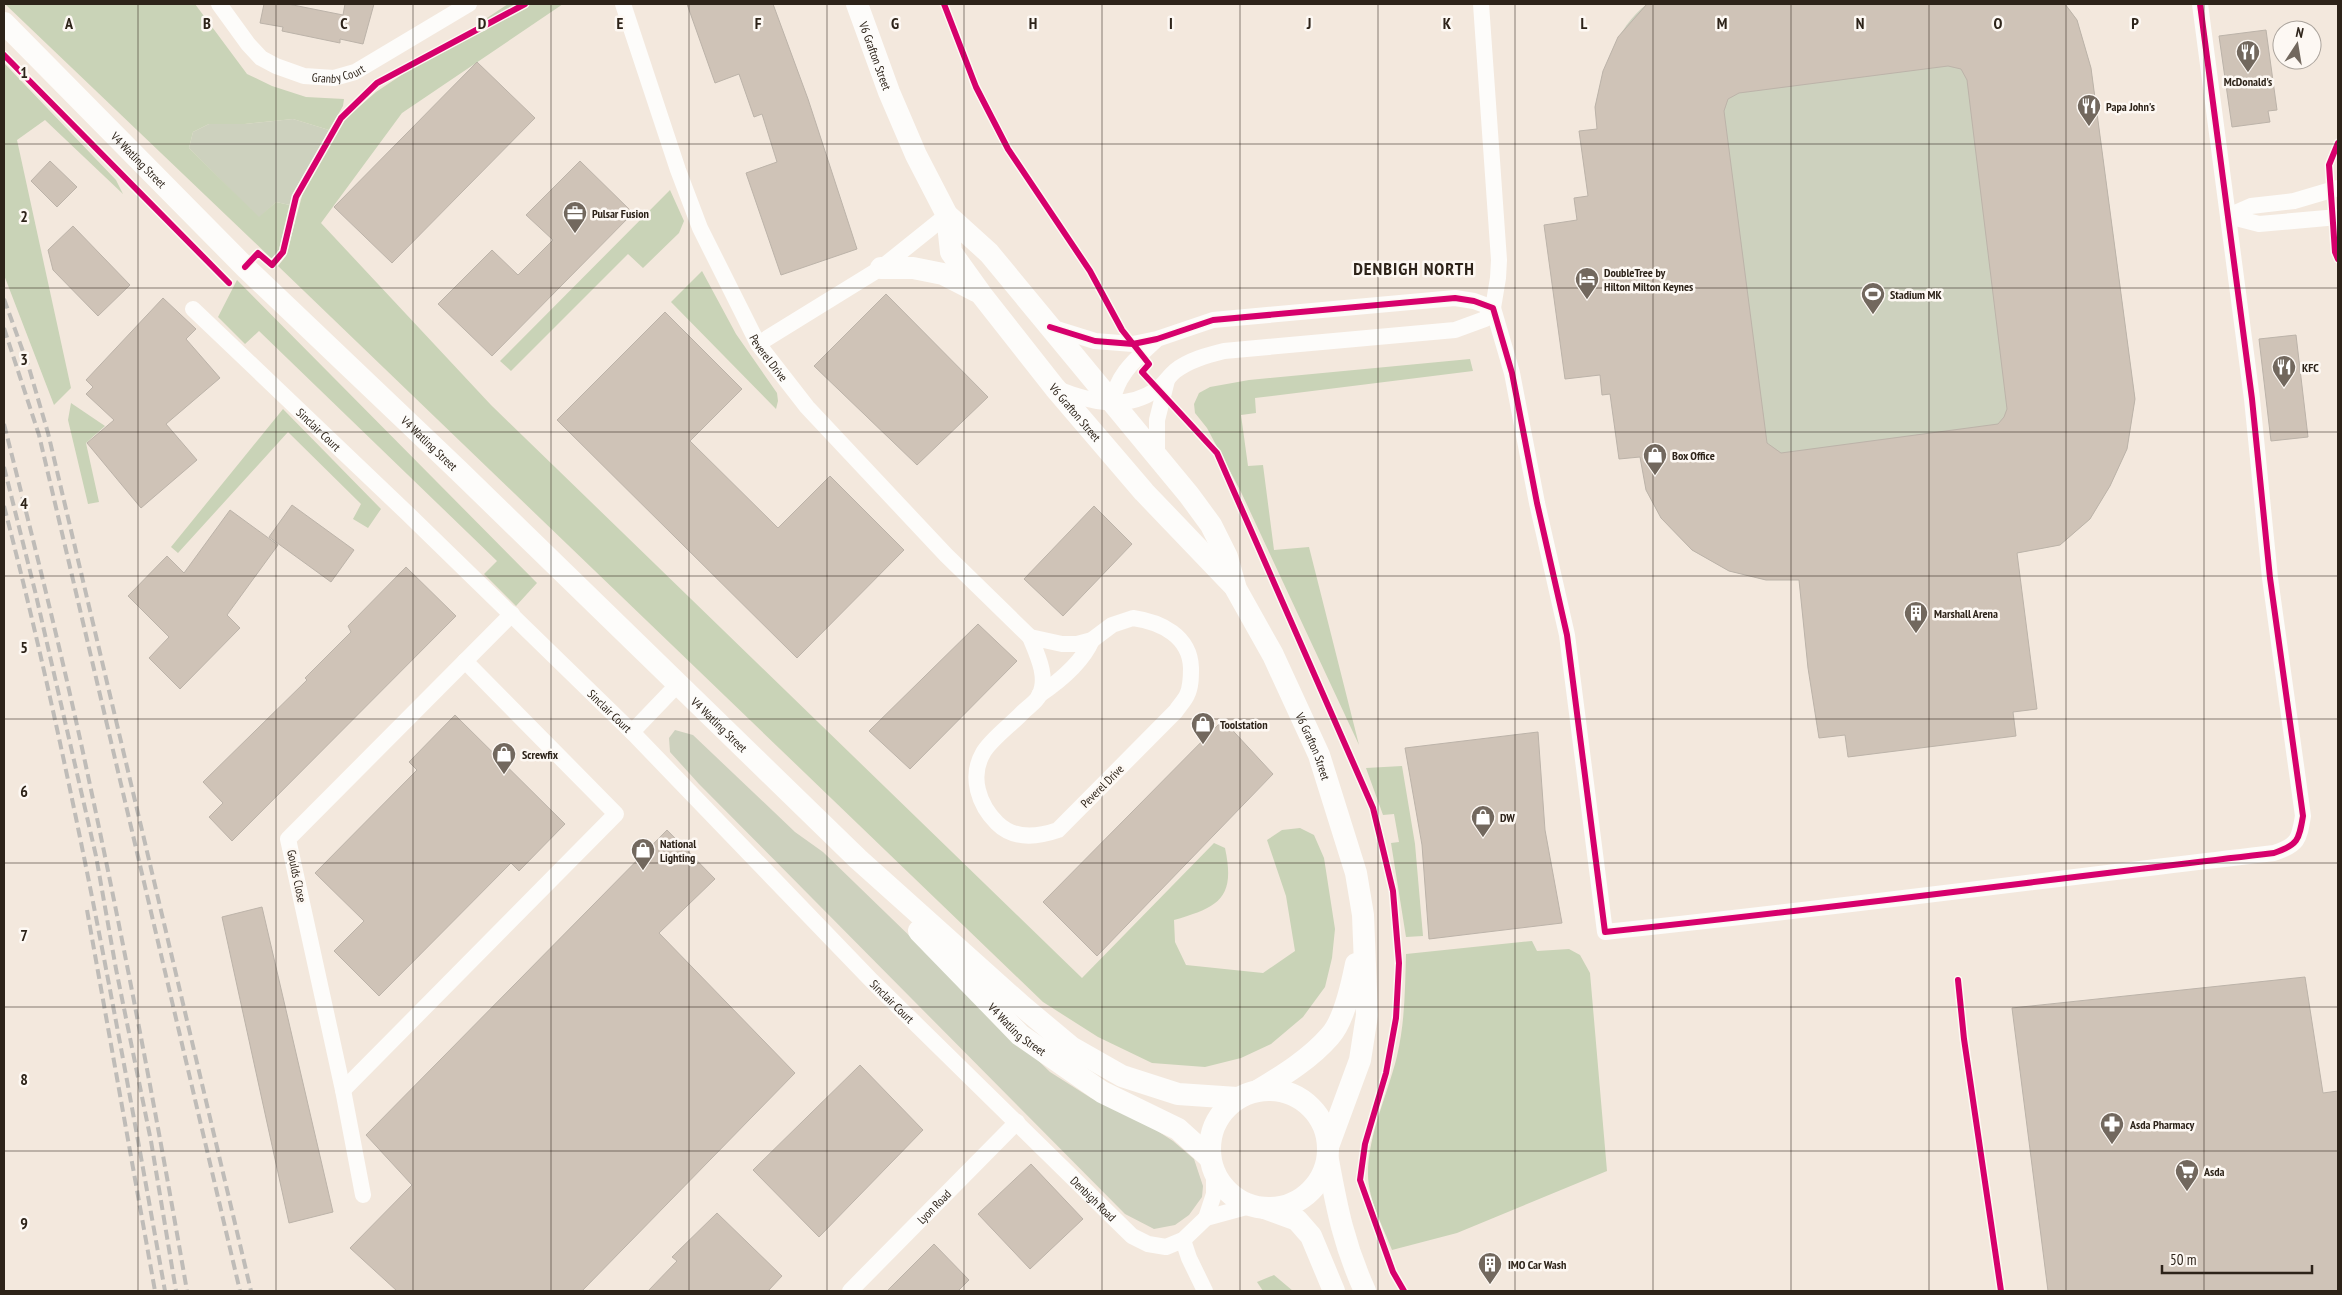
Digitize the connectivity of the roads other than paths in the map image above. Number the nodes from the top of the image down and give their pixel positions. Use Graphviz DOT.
graph roads {
  1 [pos="219,4"];
  2 [pos="468,4"];
  3 [pos="624,4"];
  4 [pos="857,4"];
  5 [pos="1481,4"];
  6 [pos="2200,4"];
  7 [pos="4,23"];
  8 [pos="2338,188"];
  9 [pos="947,215"];
  10 [pos="2228,216"];
  11 [pos="2338,217"];
  12 [pos="881,268"];
  13 [pos="981,294"];
  14 [pos="1493,308"];
  15 [pos="193,309"];
  16 [pos="1050,327"];
  17 [pos="1157,339"];
  18 [pos="758,344"];
  19 [pos="1167,380"];
  20 [pos="1055,388"];
  21 [pos="1112,403"];
  22 [pos="1157,457"];
  23 [pos="1144,492"];
  24 [pos="1236,589"];
  25 [pos="512,614"];
  26 [pos="1030,637"];
  27 [pos="1092,640"];
  28 [pos="465,661"];
  29 [pos="678,683"];
  30 [pos="1040,696"];
  31 [pos="632,732"];
  32 [pos="858,859"];
  33 [pos="1363,915"];
  34 [pos="343,1090"];
  35 [pos="1259,1090"];
  36 [pos="1237,1098"];
  37 [pos="1016,1122"];
  38 [pos="1329,1152"];
  39 [pos="1212,1165"];
  40 [pos="363,1195"];
  41 [pos="1258,1207"];
  42 [pos="1206,1218"];
  43 [pos="1344,1238"];
  44 [pos="1183,1240"];
  45 [pos="850,1291"];
  46 [pos="1205,1291"];
  47 [pos="1334,1291"];
  48 [pos="1365,1291"];
  49 [pos="1379,1291"];
  1 -- 2 [label="street, Granby Court"];
  3 -- 18 [label="street, Peverel Drive"];
  4 -- 9 [label="street, V6 Grafton Street"];
  5 -- 14 [label="street"];
  6 -- 10 [label="street"];
  7 -- 29 [label="street, V4 Watling Street"];
  8 -- 10 [label="street"];
  9 -- 12 [label="street"];
  9 -- 13 [label="street, V6 Grafton Street"];
  9 -- 16 [label="street, V6 Grafton Street"];
  10 -- 11 [label="street"];
  10 -- 14 [label="street"];
  12 -- 13 [label="street"];
  12 -- 18 [label="street"];
  13 -- 20 [label="street, V6 Grafton Street"];
  14 -- 17 [label="street"];
  14 -- 19 [label="street"];
  15 -- 25 [label="street, Sinclair Court"];
  16 -- 17 [label="street"];
  16 -- 21 [label="street, V6 Grafton Street"];
  17 -- 21 [label="street"];
  18 -- 26 [label="street, Peverel Drive"];
  19 -- 21 [label="street"];
  19 -- 22 [label="street"];
  20 -- 21 [label="street"];
  20 -- 23 [label="street, V6 Grafton Street"];
  21 -- 22 [label="street, V6 Grafton Street"];
  21 -- 23 [label="street"];
  22 -- 24 [label="street, V6 Grafton Street"];
  23 -- 24 [label="street, V6 Grafton Street"];
  24 -- 33 [label="street, V6 Grafton Street"];
  25 -- 28 [label="street, Goulds Close"];
  25 -- 31 [label="street, Sinclair Court"];
  26 -- 27 [label="street, Peverel Drive"];
  26 -- 30 [label="street, Peverel Drive"];
  27 -- 30 [label="street, Peverel Drive"];
  27 -- 30 [label="street, Peverel Drive"];
  28 -- 34 [label="street, Goulds Close"];
  28 -- 34 [label="street"];
  29 -- 31 [label="street"];
  29 -- 32 [label="street, V4 Watling Street"];
  31 -- 37 [label="street, Sinclair Court"];
  32 -- 36 [label="street, V4 Watling Street"];
  32 -- 39 [label="street, V4 Watling Street"];
  33 -- 35 [label="street, V6 Grafton Street"];
  33 -- 38 [label="street, V6 Grafton Street"];
  34 -- 40 [label="street, Goulds Close"];
  35 -- 36 [label="street"];
  35 -- 38 [label="street"];
  36 -- 39 [label="street"];
  37 -- 44 [label="street, Denbigh Road"];
  37 -- 45 [label="street, Lyon Road"];
  38 -- 41 [label="street"];
  38 -- 43 [label="street"];
  39 -- 41 [label="street"];
  39 -- 42 [label="street, Denbigh Road"];
  41 -- 42 [label="street, Denbigh Road"];
  41 -- 47 [label="street"];
  42 -- 44 [label="street, Denbigh Road"];
  43 -- 48 [label="street"];
  43 -- 49 [label="street"];
  44 -- 46 [label="street"];
}
